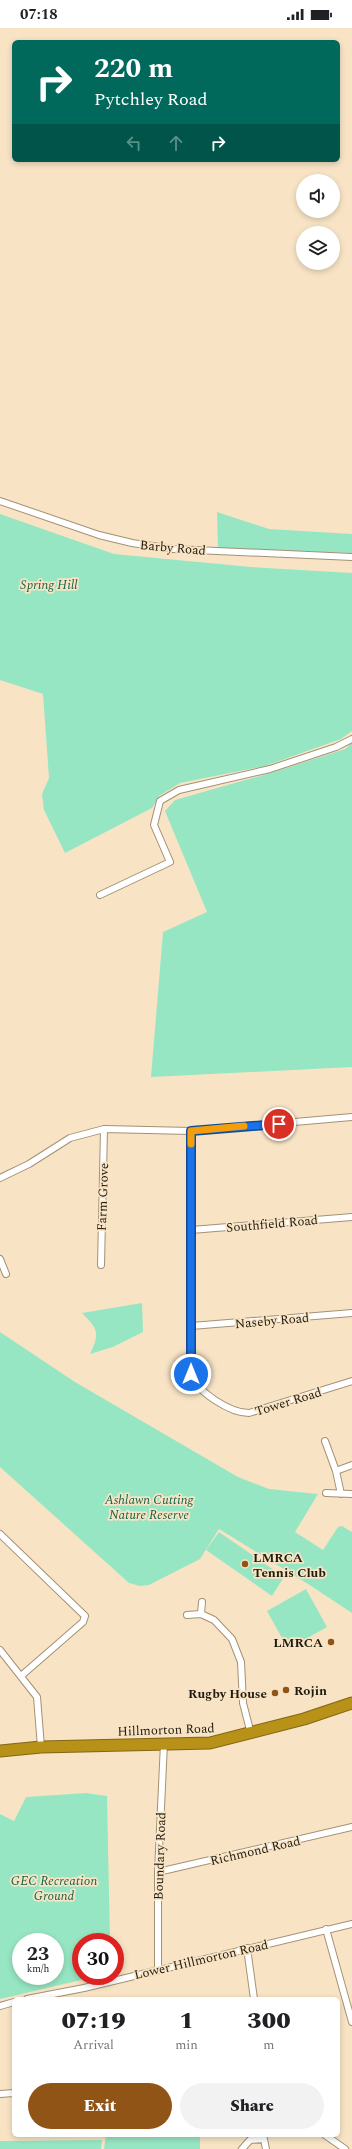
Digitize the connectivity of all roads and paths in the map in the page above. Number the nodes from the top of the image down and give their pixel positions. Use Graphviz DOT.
graph roads {
  1 [pos="0,501"];
  2 [pos="352,557"];
  3 [pos="352,739"];
  4 [pos="100,895"];
  5 [pos="352,1117"];
  6 [pos="104,1129"];
  7 [pos="191,1131"];
  8 [pos="0,1178"];
  9 [pos="352,1217"];
  10 [pos="191,1230"];
  11 [pos="0,1259"];
  12 [pos="101,1265"];
  13 [pos="6,1274"];
  14 [pos="352,1313"];
  15 [pos="191,1326"];
  16 [pos="352,1381"];
  17 [pos="325,1441"];
  18 [pos="352,1465"];
  19 [pos="336,1471"];
  20 [pos="326,1493"];
  21 [pos="341,1494"];
  22 [pos="352,1494"];
  23 [pos="0,1534"];
  24 [pos="202,1602"];
  25 [pos="201,1614"];
  26 [pos="187,1615"];
  27 [pos="0,1650"];
  28 [pos="21,1676"];
  29 [pos="352,1703"];
  30 [pos="251,1734"];
  31 [pos="164,1743"];
  32 [pos="41,1748"];
  33 [pos="0,1751"];
  34 [pos="352,1827"];
  35 [pos="158,1872"];
  36 [pos="352,1924"];
  37 [pos="326,1929"];
  38 [pos="247,1948"];
  39 [pos="158,1969"];
  40 [pos="37,1997"];
  41 [pos="254,1997"];
  42 [pos="12,2003"];
  43 [pos="0,2006"];
  44 [pos="352,2022"];
  45 [pos="12,2092"];
  46 [pos="0,2094"];
  47 [pos="266,2137"];
  48 [pos="328,2137"];
  49 [pos="242,2149"];
  50 [pos="266,2149"];
  51 [pos="345,2149"];
  1 -- 2 [label="street, Barby Road"];
  3 -- 4 [label="street"];
  5 -- 7 [label="street"];
  6 -- 7 [label="street"];
  6 -- 8 [label="street"];
  6 -- 12 [label="street, Farm Grove"];
  7 -- 10 [label="street"];
  9 -- 10 [label="street, Southfield Road"];
  10 -- 15 [label="street"];
  11 -- 13 [label="street"];
  14 -- 15 [label="street, Naseby Road"];
  15 -- 16 [label="street, Tower Road"];
  17 -- 19 [label="street"];
  18 -- 19 [label="street"];
  19 -- 21 [label="street"];
  20 -- 21 [label="street"];
  21 -- 22 [label="street"];
  23 -- 28 [label="street"];
  24 -- 25 [label="street"];
  25 -- 26 [label="street"];
  25 -- 30 [label="street"];
  27 -- 28 [label="street"];
  28 -- 32 [label="street"];
  29 -- 30 [label="highway, Hillmorton Road"];
  30 -- 31 [label="highway, Hillmorton Road"];
  31 -- 32 [label="highway, Hillmorton Road"];
  31 -- 35 [label="street, Boundary Road"];
  32 -- 33 [label="highway, Hillmorton Road"];
  34 -- 35 [label="street, Richmond Road"];
  35 -- 39 [label="street, Boundary Road"];
  36 -- 37 [label="street, Lower Hillmorton Road"];
  37 -- 38 [label="street, Lower Hillmorton Road"];
  37 -- 44 [label="street"];
  38 -- 39 [label="street, Lower Hillmorton Road"];
  38 -- 41 [label="street"];
  39 -- 40 [label="street, Lower Hillmorton Road"];
  42 -- 43 [label="street"];
  45 -- 46 [label="street"];
  47 -- 49 [label="street"];
  47 -- 50 [label="street"];
  48 -- 51 [label="street"];
}
